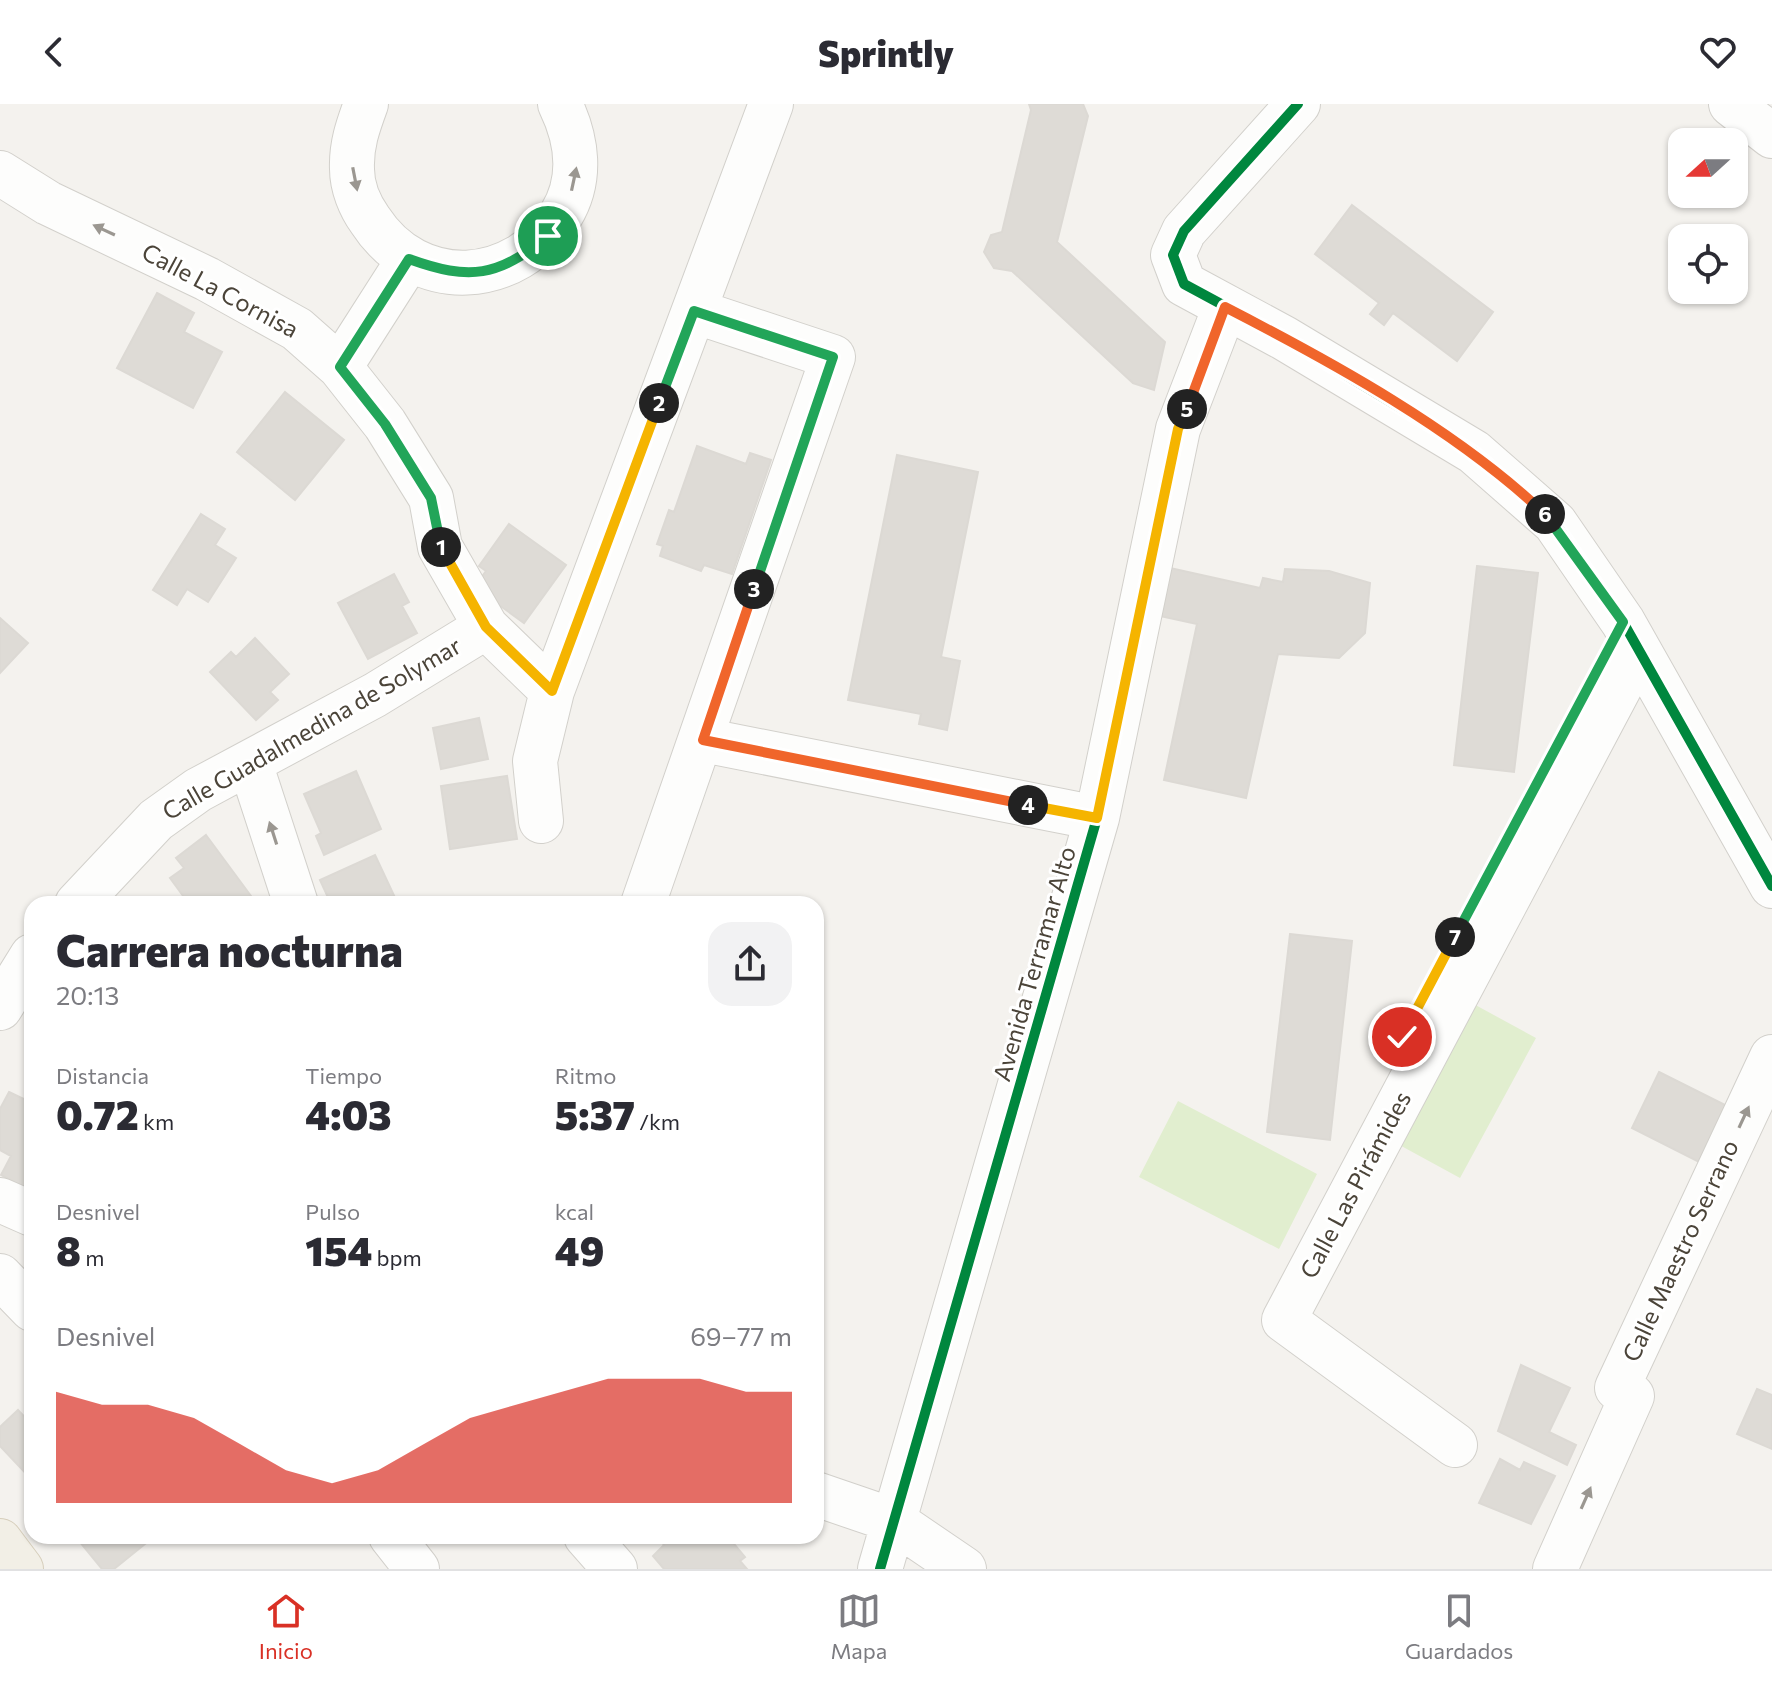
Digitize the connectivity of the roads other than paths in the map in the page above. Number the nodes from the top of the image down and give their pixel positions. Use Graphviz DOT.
graph roads {
  1 [pos="366,104"];
  2 [pos="560,104"];
  3 [pos="771,104"];
  4 [pos="1298,104"];
  5 [pos="1731,104"];
  6 [pos="1772,136"];
  7 [pos="0,173"];
  8 [pos="409,259"];
  9 [pos="1225,307"];
  10 [pos="694,311"];
  11 [pos="340,367"];
  12 [pos="486,627"];
  13 [pos="1631,637"];
  14 [pos="552,691"];
  15 [pos="703,740"];
  16 [pos="250,763"];
  17 [pos="1097,818"];
  18 [pos="541,821"];
  19 [pos="1772,886"];
  20 [pos="85,896"];
  21 [pos="293,896"];
  22 [pos="646,896"];
  23 [pos="24,969"];
  24 [pos="0,1008"];
  25 [pos="1772,1057"];
  26 [pos="0,1200"];
  27 [pos="24,1210"];
  28 [pos="1291,1244"];
  29 [pos="0,1276"];
  30 [pos="24,1301"];
  31 [pos="1455,1445"];
  32 [pos="824,1497"];
  33 [pos="892,1520"];
  34 [pos="0,1541"];
  35 [pos="381,1544"];
  36 [pos="397,1544"];
  37 [pos="593,1544"];
  38 [pos="21,1569"];
  39 [pos="372,1569"];
  40 [pos="417,1569"];
  41 [pos="615,1569"];
  42 [pos="880,1569"];
  43 [pos="964,1569"];
  44 [pos="1555,1569"];
  1 -- 8 [label="street, one-way"];
  8 -- 2 [label="street, one-way"];
  3 -- 10 [label="street"];
  4 -- 9 [label="street"];
  5 -- 6 [label="street"];
  11 -- 7 [label="street, Calle La Cornisa, one-way"];
  8 -- 11 [label="street"];
  9 -- 13 [label="street"];
  9 -- 17 [label="street, Avenida Terramar Alto"];
  10 -- 14 [label="street"];
  10 -- 15 [label="street"];
  11 -- 12 [label="street, Calle La Cornisa"];
  12 -- 14 [label="street, Calle La Cornisa"];
  12 -- 16 [label="street, Calle Guadalmedina de Solymar"];
  13 -- 19 [label="street"];
  13 -- 28 [label="street"];
  13 -- 31 [label="street, Calle Las Pirámides"];
  14 -- 18 [label="street"];
  15 -- 17 [label="street"];
  15 -- 22 [label="street"];
  16 -- 20 [label="street, Calle Guadalmedina de Solymar"];
  21 -- 16 [label="street, one-way"];
  17 -- 33 [label="street, Avenida Terramar Alto"];
  23 -- 24 [label="street"];
  44 -- 25 [label="street, Calle Maestro Serrano, one-way"];
  26 -- 27 [label="street"];
  29 -- 30 [label="street"];
  32 -- 33 [label="street"];
  33 -- 42 [label="street, Avenida Terramar Alto"];
  33 -- 43 [label="street"];
  34 -- 38 [label="main road"];
  35 -- 39 [label="street"];
  36 -- 40 [label="street"];
  37 -- 41 [label="street"];
}
